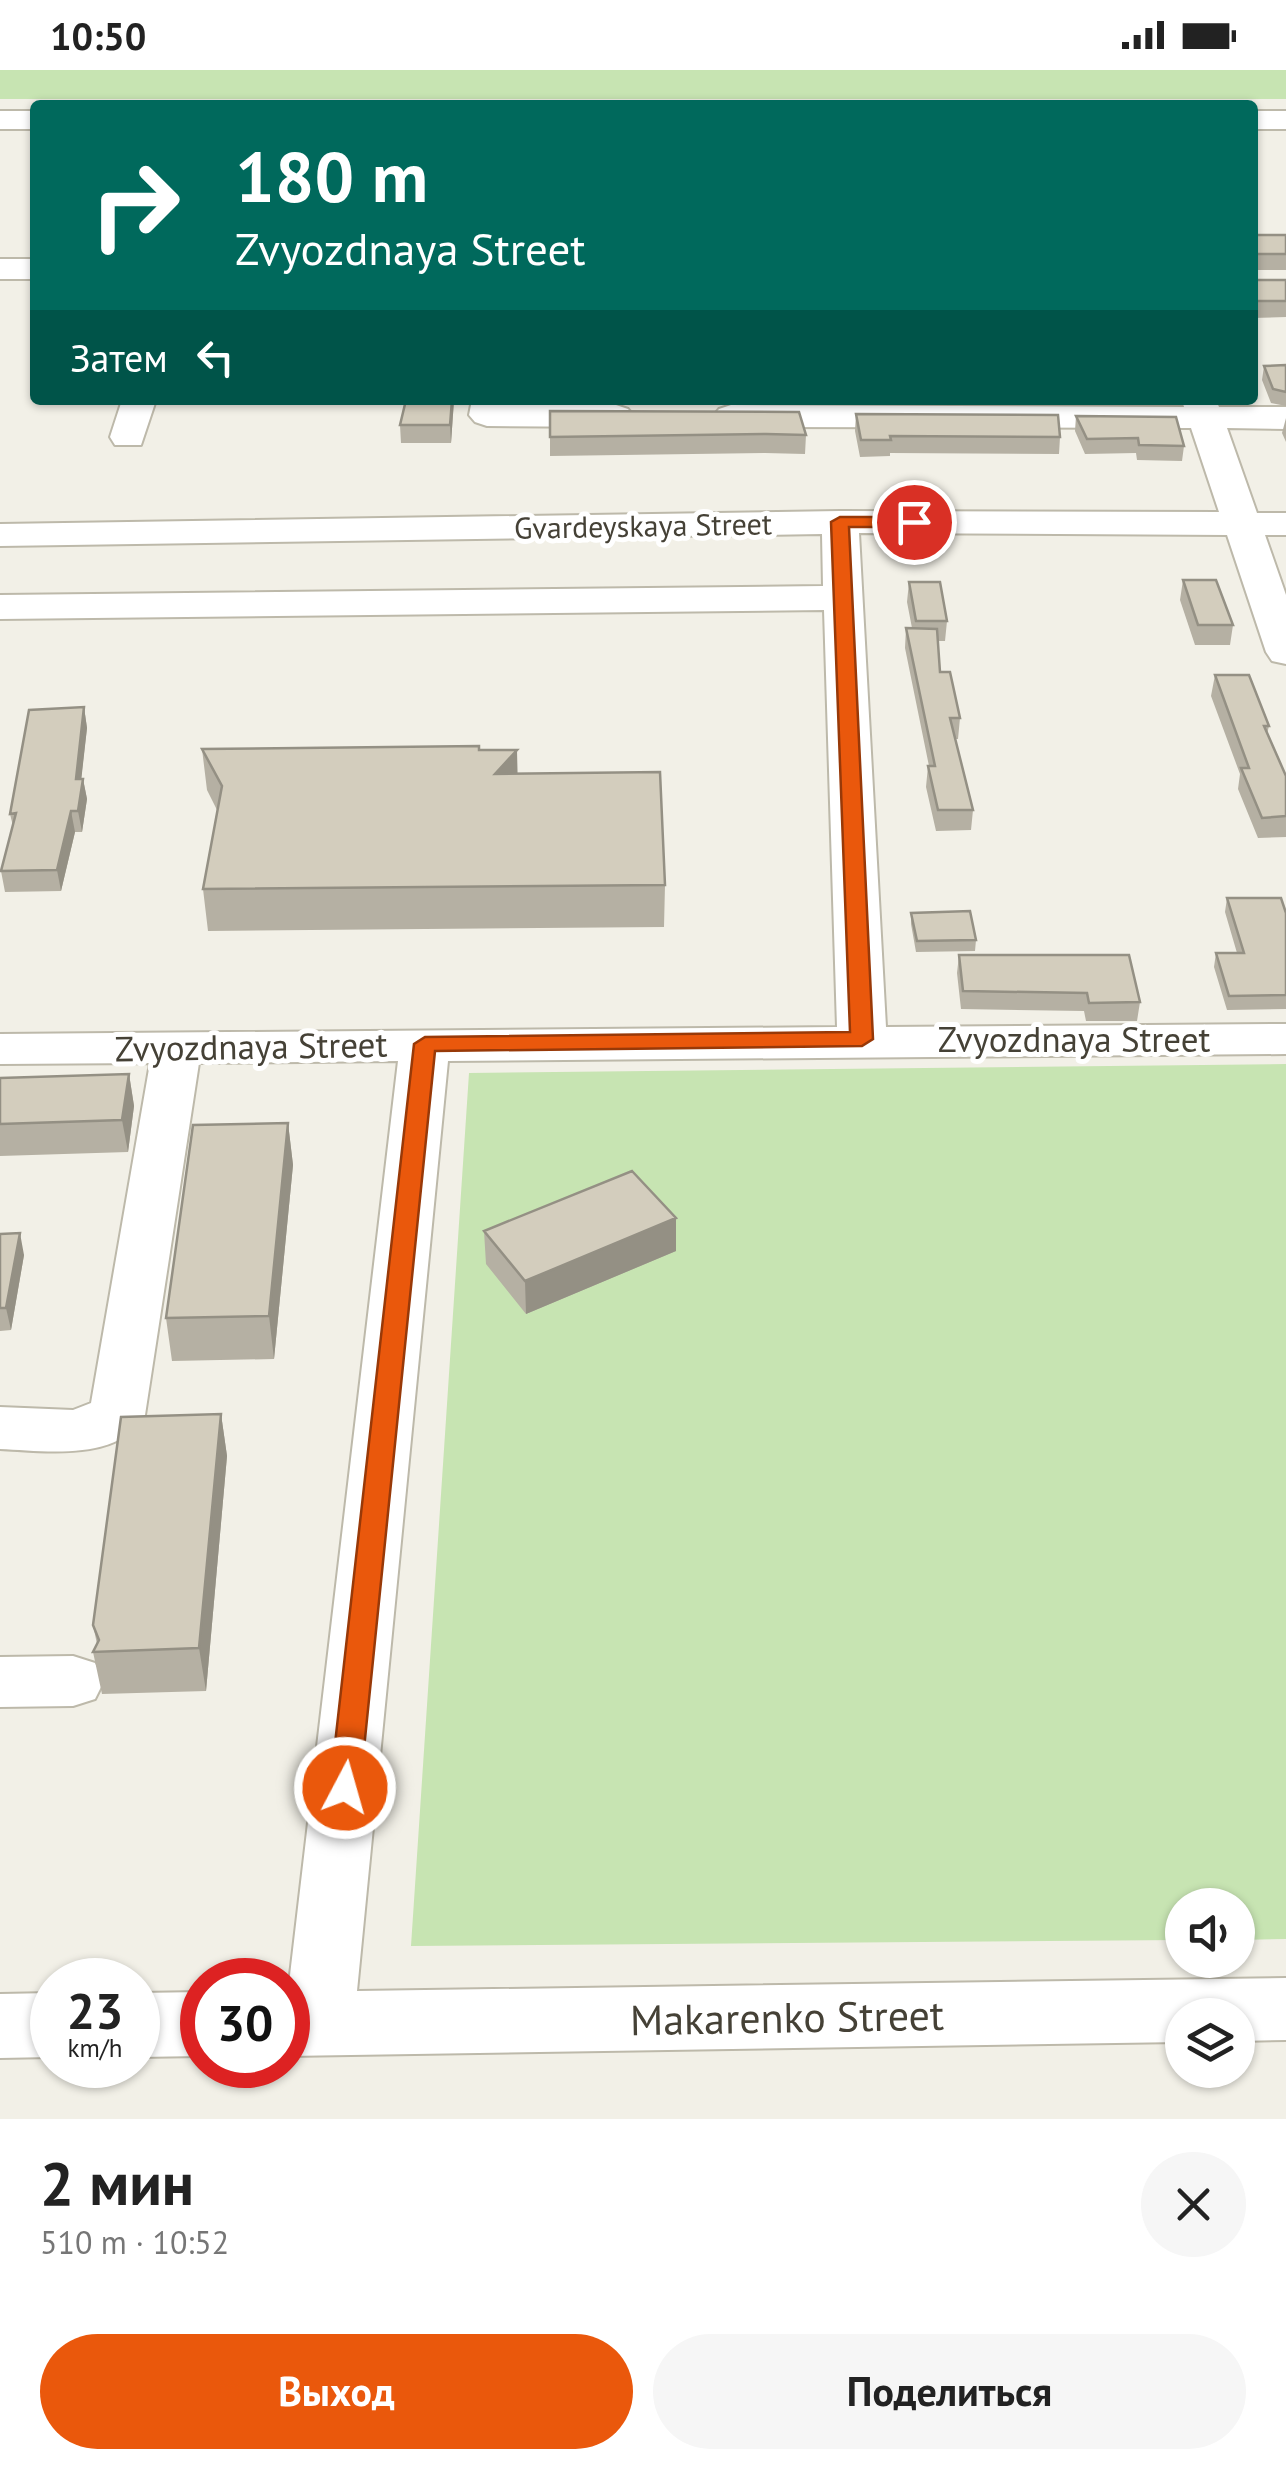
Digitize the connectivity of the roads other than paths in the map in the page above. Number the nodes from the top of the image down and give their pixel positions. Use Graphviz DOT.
graph roads {
  1 [pos="0,120"];
  2 [pos="30,120"];
  3 [pos="1258,120"];
  4 [pos="1286,120"];
  5 [pos="0,269"];
  6 [pos="30,269"];
  7 [pos="137,405"];
  8 [pos="488,408"];
  9 [pos="1202,409"];
  10 [pos="646,416"];
  11 [pos="706,416"];
  12 [pos="1286,418"];
  13 [pos="128,437"];
  14 [pos="840,522"];
  15 [pos="1243,523"];
  16 [pos="1286,524"];
  17 [pos="452,528"];
  18 [pos="0,534"];
  19 [pos="843,598"];
  20 [pos="449,602"];
  21 [pos="3,617"];
  22 [pos="1286,652"];
  23 [pos="862,1039"];
  24 [pos="1286,1039"];
  25 [pos="425,1044"];
  26 [pos="177,1047"];
  27 [pos="0,1049"];
  28 [pos="0,1428"];
  29 [pos="72,1681"];
  30 [pos="0,1682"];
  31 [pos="310,1974"];
  32 [pos="1286,2010"];
  33 [pos="310,2023"];
  34 [pos="30,2025"];
  35 [pos="0,2026"];
  1 -- 2 [label="street"];
  3 -- 4 [label="street"];
  5 -- 6 [label="street"];
  7 -- 13 [label="street"];
  8 -- 10 [label="street"];
  9 -- 11 [label="street"];
  9 -- 12 [label="street"];
  9 -- 15 [label="street"];
  14 -- 15 [label="street, Gvardeyskaya Street"];
  14 -- 17 [label="street, Gvardeyskaya Street"];
  14 -- 19 [label="street"];
  15 -- 16 [label="street, Gvardeyskaya Street"];
  15 -- 22 [label="street"];
  17 -- 18 [label="street, Gvardeyskaya Street"];
  17 -- 20 [label="street"];
  19 -- 20 [label="street"];
  19 -- 23 [label="street"];
  20 -- 21 [label="street"];
  23 -- 24 [label="street, Zvyozdnaya Street"];
  23 -- 25 [label="street, Zvyozdnaya Street"];
  25 -- 26 [label="street, Zvyozdnaya Street"];
  25 -- 31 [label="street"];
  26 -- 27 [label="street, Zvyozdnaya Street"];
  26 -- 28 [label="street"];
  29 -- 30 [label="street"];
  32 -- 33 [label="street, Makarenko Street"];
  34 -- 35 [label="street"];
}
